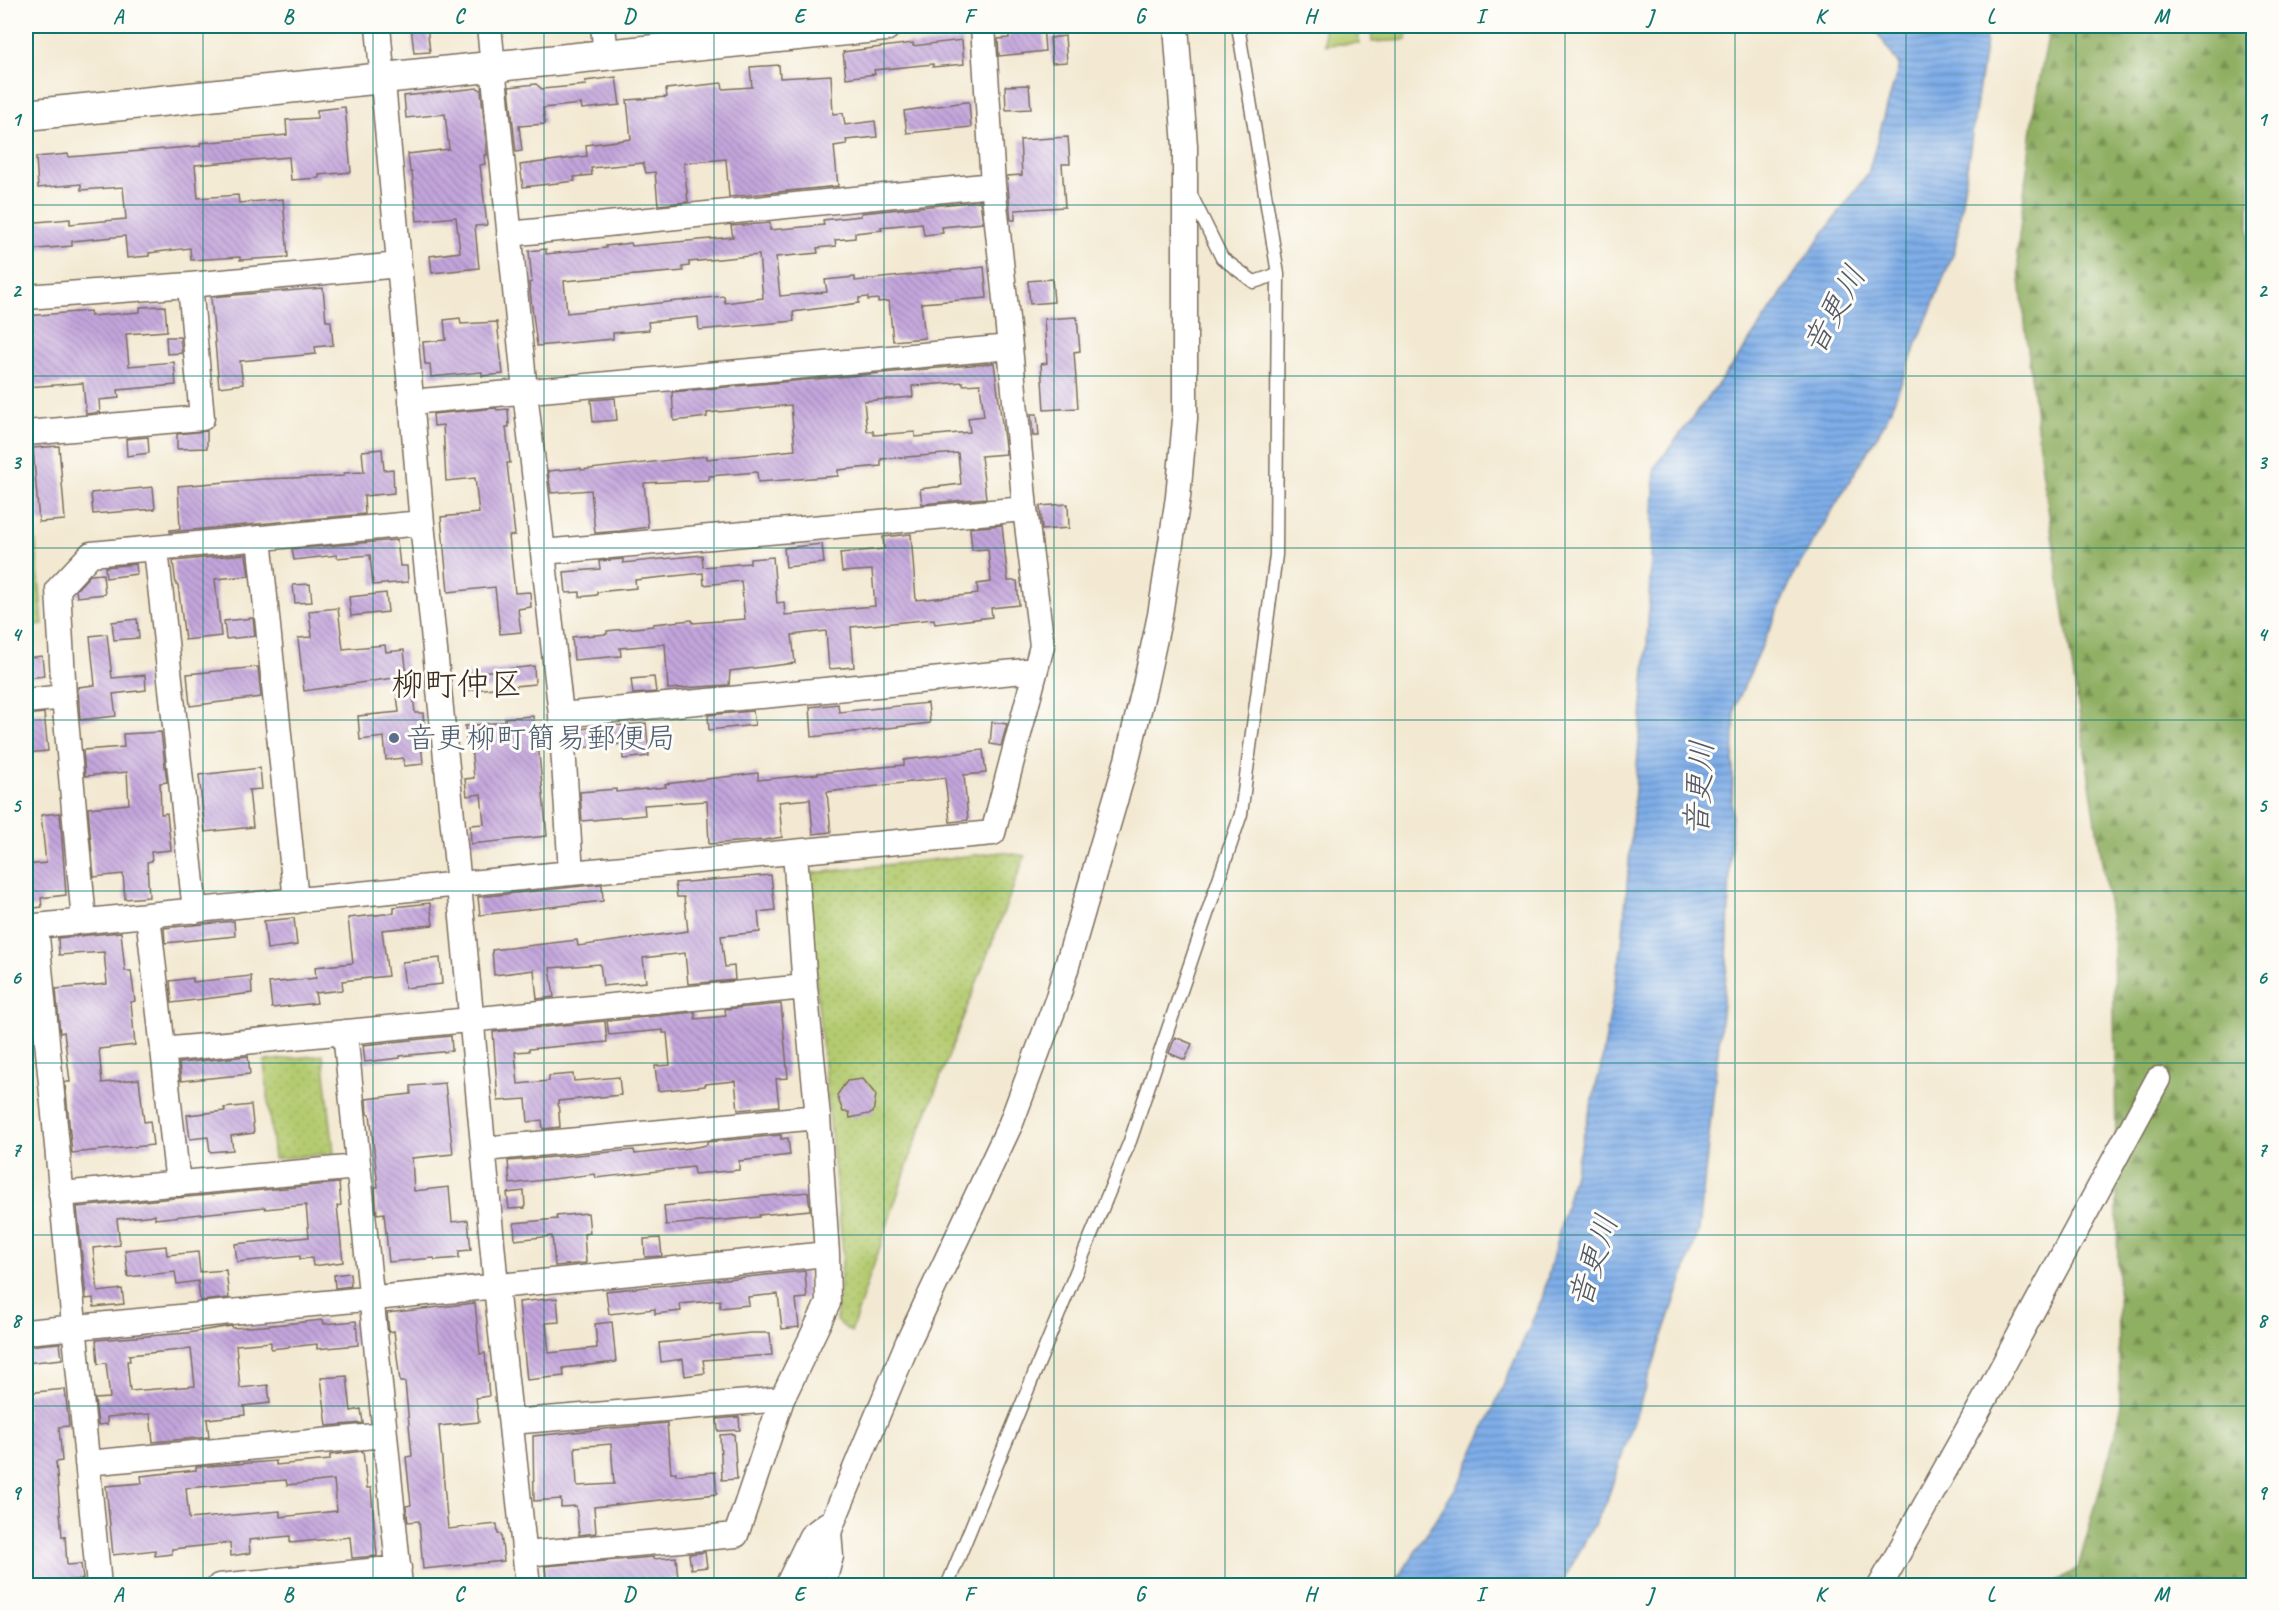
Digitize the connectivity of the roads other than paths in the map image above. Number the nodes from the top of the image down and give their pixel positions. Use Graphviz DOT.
graph roads {
  1 [pos="378,26"];
  2 [pos="489,26"];
  3 [pos="603,26"];
  4 [pos="885,26"];
  5 [pos="983,26"];
  6 [pos="1176,26"];
  7 [pos="1238,26"];
  8 [pos="719,35"];
  9 [pos="606,56"];
  10 [pos="492,68"];
  11 [pos="384,79"];
  12 [pos="26,115"];
  13 [pos="1185,183"];
  14 [pos="993,185"];
  15 [pos="509,234"];
  16 [pos="399,265"];
  17 [pos="1278,274"];
  18 [pos="190,285"];
  19 [pos="26,297"];
  20 [pos="1010,347"];
  21 [pos="525,391"];
  22 [pos="411,402"];
  23 [pos="26,433"];
  24 [pos="1025,508"];
  25 [pos="422,523"];
  26 [pos="259,538"];
  27 [pos="156,549"];
  28 [pos="543,552"];
  29 [pos="1035,670"];
  30 [pos="64,697"];
  31 [pos="26,701"];
  32 [pos="561,715"];
  33 [pos="795,853"];
  34 [pos="571,873"];
  35 [pos="459,885"];
  36 [pos="296,901"];
  37 [pos="195,911"];
  38 [pos="148,915"];
  39 [pos="84,921"];
  40 [pos="31,927"];
  41 [pos="805,987"];
  42 [pos="470,1020"];
  43 [pos="345,1032"];
  44 [pos="163,1050"];
  45 [pos="2158,1079"];
  46 [pos="818,1118"];
  47 [pos="484,1149"];
  48 [pos="358,1167"];
  49 [pos="178,1184"];
  50 [pos="61,1194"];
  51 [pos="827,1254"];
  52 [pos="496,1286"];
  53 [pos="372,1298"];
  54 [pos="74,1328"];
  55 [pos="26,1332"];
  56 [pos="782,1399"];
  57 [pos="511,1422"];
  58 [pos="385,1435"];
  59 [pos="87,1463"];
  60 [pos="834,1519"];
  61 [pos="525,1554"];
  62 [pos="400,1577"];
  63 [pos="99,1586"];
  64 [pos="219,1586"];
  65 [pos="528,1586"];
  66 [pos="787,1586"];
  67 [pos="809,1586"];
  68 [pos="829,1586"];
  69 [pos="947,1586"];
  70 [pos="1880,1586"];
  1 -- 11 [label="street"];
  2 -- 10 [label="street"];
  3 -- 9 [label="street"];
  4 -- 8 [label="street"];
  5 -- 14 [label="street"];
  6 -- 13 [label="street"];
  7 -- 17 [label="lane"];
  8 -- 9 [label="street"];
  9 -- 10 [label="street"];
  10 -- 11 [label="street"];
  10 -- 15 [label="street"];
  11 -- 12 [label="street"];
  11 -- 16 [label="street"];
  13 -- 17 [label="lane"];
  13 -- 60 [label="street"];
  14 -- 15 [label="street"];
  14 -- 20 [label="street"];
  15 -- 21 [label="street"];
  16 -- 18 [label="street"];
  16 -- 22 [label="street"];
  17 -- 69 [label="lane"];
  18 -- 19 [label="street"];
  18 -- 23 [label="street"];
  20 -- 21 [label="street"];
  20 -- 24 [label="street"];
  21 -- 22 [label="street"];
  21 -- 28 [label="street"];
  22 -- 25 [label="street"];
  24 -- 28 [label="street"];
  24 -- 29 [label="street"];
  25 -- 26 [label="street"];
  25 -- 35 [label="street"];
  26 -- 27 [label="street"];
  26 -- 36 [label="street"];
  27 -- 30 [label="street"];
  27 -- 37 [label="street"];
  28 -- 32 [label="street"];
  29 -- 32 [label="street"];
  29 -- 33 [label="street"];
  30 -- 31 [label="street"];
  30 -- 39 [label="street"];
  32 -- 34 [label="street"];
  33 -- 34 [label="street"];
  33 -- 41 [label="street"];
  34 -- 35 [label="street"];
  35 -- 36 [label="street"];
  35 -- 42 [label="street"];
  36 -- 37 [label="street"];
  37 -- 38 [label="street"];
  38 -- 39 [label="street"];
  38 -- 44 [label="street"];
  39 -- 40 [label="street"];
  40 -- 50 [label="street"];
  41 -- 42 [label="street"];
  41 -- 46 [label="street"];
  42 -- 43 [label="street"];
  42 -- 47 [label="street"];
  43 -- 44 [label="street"];
  43 -- 48 [label="street"];
  44 -- 49 [label="street"];
  45 -- 70 [label="street"];
  46 -- 47 [label="street"];
  46 -- 51 [label="street"];
  47 -- 52 [label="street"];
  48 -- 49 [label="street"];
  48 -- 53 [label="street"];
  49 -- 50 [label="street"];
  50 -- 54 [label="street"];
  51 -- 52 [label="street"];
  51 -- 56 [label="street"];
  52 -- 53 [label="street"];
  52 -- 57 [label="street"];
  53 -- 54 [label="street"];
  53 -- 58 [label="street"];
  54 -- 55 [label="street"];
  54 -- 59 [label="street"];
  56 -- 57 [label="street"];
  56 -- 61 [label="street"];
  57 -- 61 [label="street"];
  58 -- 59 [label="street"];
  58 -- 62 [label="street"];
  59 -- 63 [label="street"];
  60 -- 66 [label="street"];
  60 -- 67 [label="street"];
  60 -- 68 [label="lane"];
  61 -- 65 [label="street"];
  62 -- 64 [label="street"];
}
